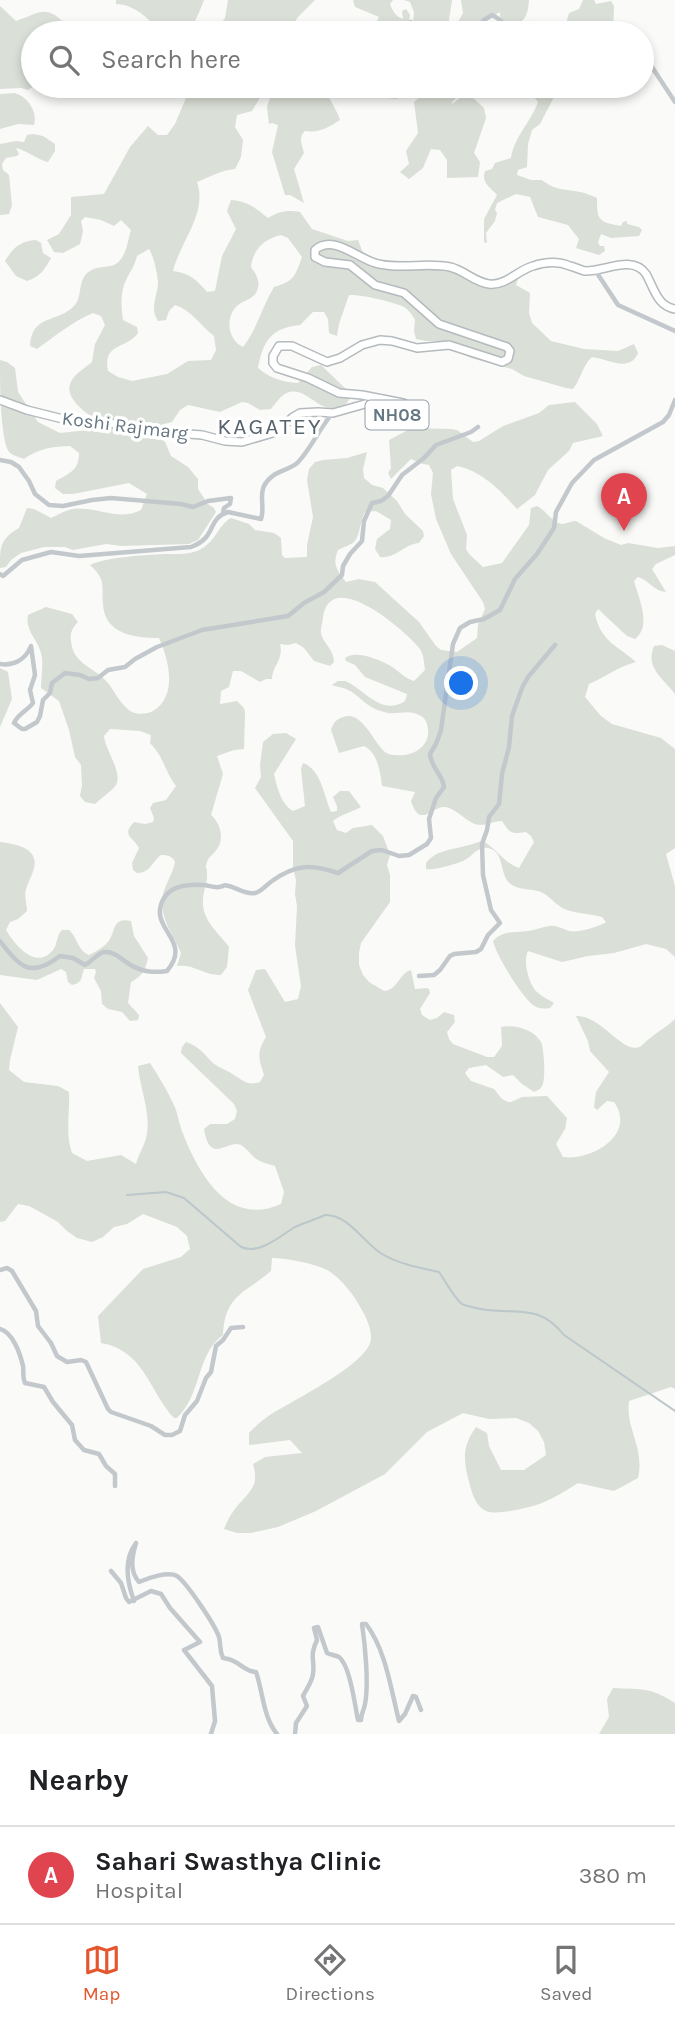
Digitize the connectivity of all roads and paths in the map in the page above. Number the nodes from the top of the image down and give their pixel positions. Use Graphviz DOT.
graph roads {
  1 [pos="483,21"];
  2 [pos="502,21"];
  3 [pos="654,70"];
  4 [pos="675,102"];
  5 [pos="595,269"];
  6 [pos="675,309"];
  7 [pos="675,331"];
  8 [pos="0,400"];
  9 [pos="675,400"];
  10 [pos="333,413"];
  11 [pos="478,427"];
  12 [pos="0,460"];
  13 [pos="223,513"];
  14 [pos="0,574"];
  15 [pos="555,645"];
  16 [pos="0,663"];
  17 [pos="0,941"];
  18 [pos="419,976"];
  19 [pos="0,1270"];
  20 [pos="243,1327"];
  21 [pos="0,1329"];
  22 [pos="115,1486"];
  23 [pos="111,1571"];
  24 [pos="134,1601"];
  25 [pos="421,1710"];
  26 [pos="211,1734"];
  27 [pos="278,1734"];
  28 [pos="295,1734"];
  1 -- 2 [label="street"];
  3 -- 4 [label="street"];
  5 -- 6 [label="main road, NH08"];
  5 -- 7 [label="street"];
  5 -- 10 [label="main road, Koshi Rajmarg / NH08"];
  8 -- 10 [label="main road, Koshi Rajmarg / NH08"];
  9 -- 17 [label="street"];
  10 -- 13 [label="street"];
  11 -- 16 [label="street"];
  12 -- 13 [label="street"];
  13 -- 14 [label="street"];
  15 -- 18 [label="street"];
  19 -- 20 [label="street"];
  21 -- 22 [label="street"];
  23 -- 24 [label="street"];
  24 -- 26 [label="street"];
  24 -- 27 [label="street"];
  25 -- 28 [label="street"];
}
